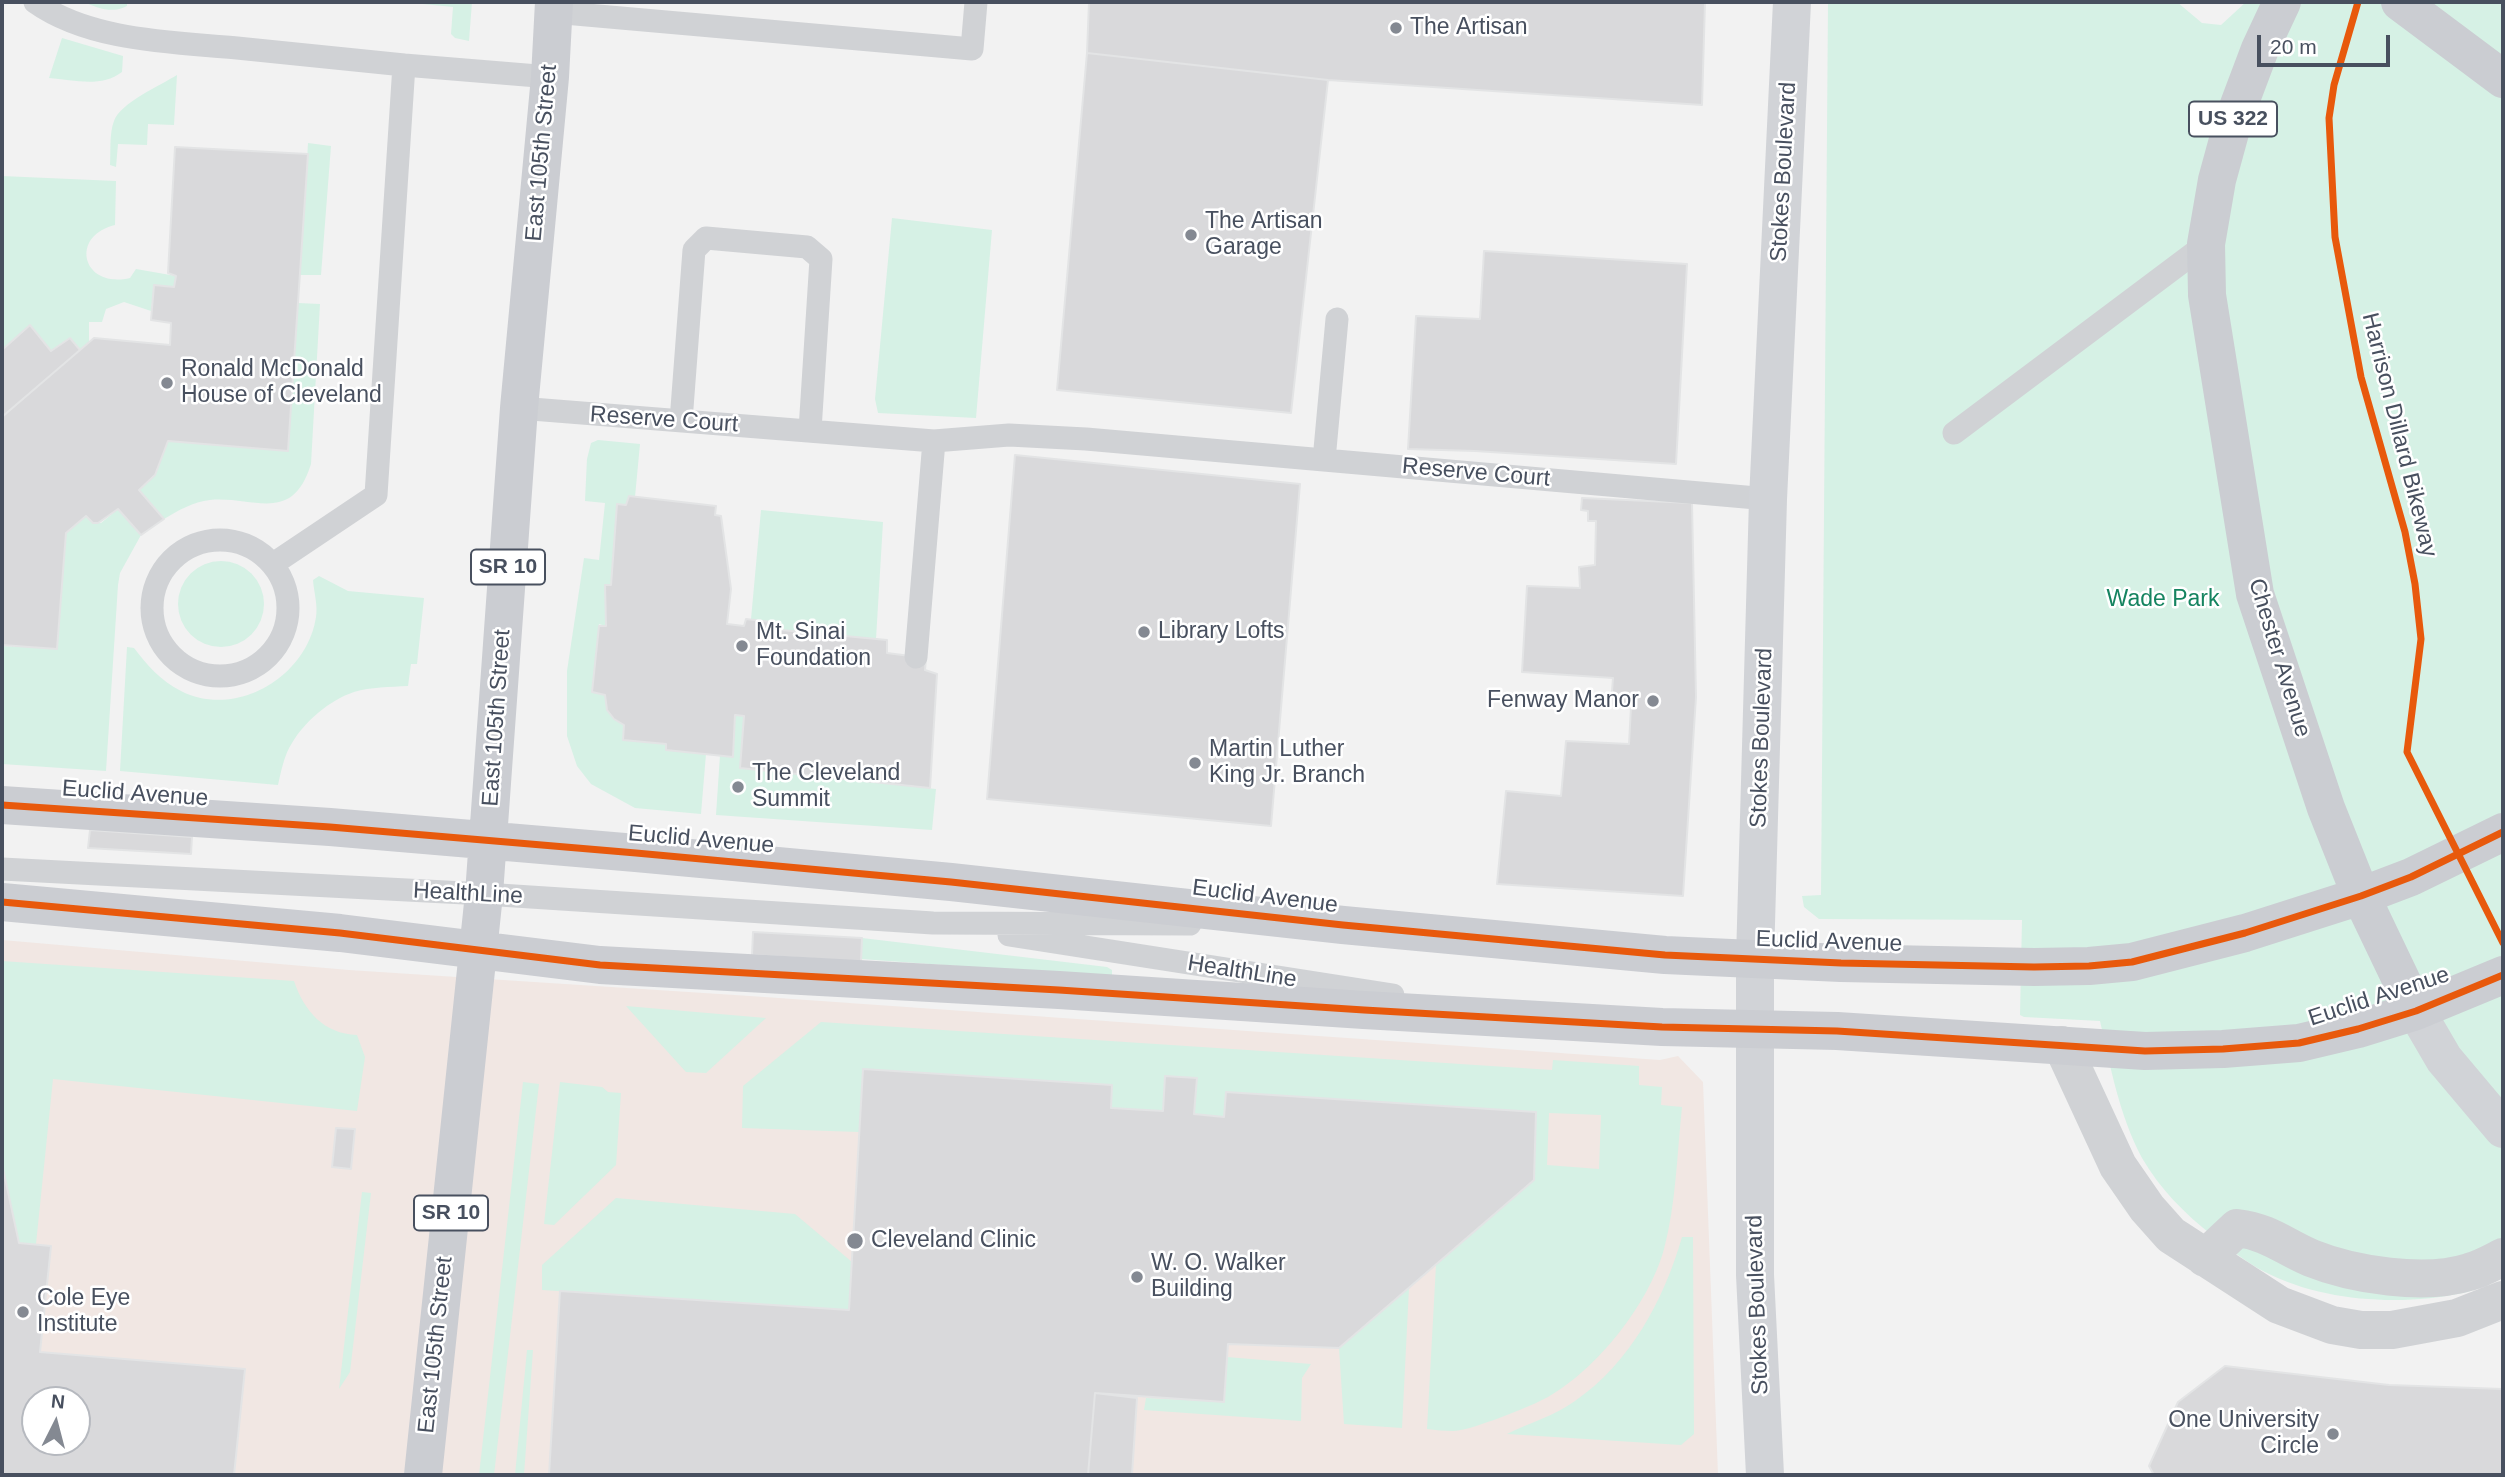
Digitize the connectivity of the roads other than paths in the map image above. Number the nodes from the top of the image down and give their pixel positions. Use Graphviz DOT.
graph roads {
  1 [pos="35,2"];
  2 [pos="976,2"];
  3 [pos="1792,2"];
  4 [pos="2282,2"];
  5 [pos="2400,2"];
  6 [pos="553,7"];
  7 [pos="404,65"];
  8 [pos="550,77"];
  9 [pos="2503,79"];
  10 [pos="2206,244"];
  11 [pos="1337,319"];
  12 [pos="519,408"];
  13 [pos="681,421"];
  14 [pos="810,430"];
  15 [pos="1954,433"];
  16 [pos="934,441"];
  17 [pos="1324,460"];
  18 [pos="1768,499"];
  19 [pos="273,564"];
  20 [pos="916,657"];
  21 [pos="2,805"];
  22 [pos="2503,832"];
  23 [pos="488,841"];
  24 [pos="2,869"];
  25 [pos="484,894"];
  26 [pos="2361,896"];
  27 [pos="2,902"];
  28 [pos="933,923"];
  29 [pos="1343,925"];
  30 [pos="478,950"];
  31 [pos="1755,959"];
  32 [pos="2503,975"];
  33 [pos="2416,1011"];
  34 [pos="1550,1020"];
  35 [pos="1753,1028"];
  36 [pos="2062,1045"];
  37 [pos="2503,1129"];
  38 [pos="2503,1257"];
  39 [pos="2205,1258"];
  40 [pos="2503,1300"];
  41 [pos="423,1475"];
  42 [pos="1765,1475"];
  1 -- 7 [label="lane"];
  2 -- 6 [label="lane"];
  3 -- 18 [label="main road, Stokes Boulevard"];
  4 -- 10 [label="main road, US 322"];
  5 -- 9 [label="main road"];
  6 -- 8 [label="main road, East 105th Street / SR 10"];
  7 -- 8 [label="lane"];
  7 -- 19 [label="lane"];
  8 -- 12 [label="main road, East 105th Street / SR 10"];
  10 -- 15 [label="lane"];
  10 -- 26 [label="main road, Chester Avenue / US 322"];
  11 -- 17 [label="lane"];
  12 -- 13 [label="lane, Reserve Court"];
  12 -- 23 [label="main road, East 105th Street / SR 10"];
  13 -- 14 [label="lane, Reserve Court"];
  13 -- 14 [label="lane"];
  14 -- 16 [label="lane, Reserve Court"];
  16 -- 17 [label="lane, Reserve Court"];
  16 -- 20 [label="lane"];
  17 -- 18 [label="lane, Reserve Court"];
  18 -- 31 [label="main road, Stokes Boulevard"];
  19 -- 19 [label="lane"];
  21 -- 23 [label="main road, Euclid Avenue"];
  22 -- 26 [label="main road, Euclid Avenue"];
  23 -- 25 [label="main road, East 105th Street / SR 10"];
  23 -- 29 [label="main road, Euclid Avenue"];
  24 -- 25 [label="lane, HealthLine"];
  25 -- 28 [label="lane, HealthLine"];
  25 -- 30 [label="main road, East 105th Street / SR 10"];
  26 -- 31 [label="main road, Euclid Avenue"];
  26 -- 33 [label="main road, Chester Avenue / US 322"];
  27 -- 30 [label="main road, Euclid Avenue"];
  28 -- 29 [label="lane, HealthLine"];
  28 -- 34 [label="lane, HealthLine"];
  29 -- 31 [label="main road, Euclid Avenue"];
  30 -- 34 [label="main road, Euclid Avenue"];
  30 -- 41 [label="main road, East 105th Street / SR 10"];
  31 -- 35 [label="main road, Stokes Boulevard"];
  32 -- 33 [label="main road, Euclid Avenue"];
  33 -- 36 [label="main road, Euclid Avenue"];
  33 -- 37 [label="main road"];
  34 -- 35 [label="main road, Euclid Avenue"];
  35 -- 36 [label="main road, Euclid Avenue"];
  35 -- 42 [label="main road, Stokes Boulevard"];
  36 -- 39 [label="street"];
  38 -- 39 [label="street"];
  39 -- 40 [label="street"];
}
